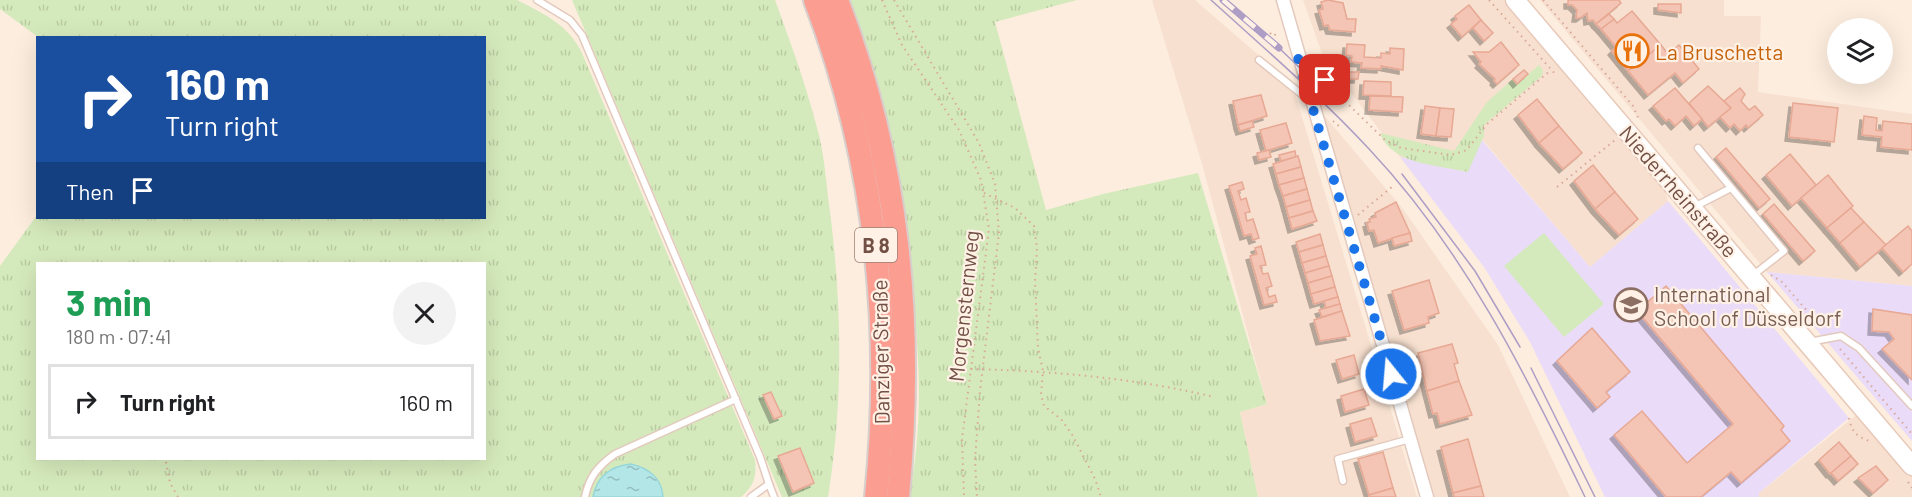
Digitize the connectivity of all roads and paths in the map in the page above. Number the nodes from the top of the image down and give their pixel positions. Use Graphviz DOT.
graph roads {
  1 [pos="537,0"];
  2 [pos="815,0"];
  3 [pos="837,0"];
  4 [pos="882,0"];
  5 [pos="894,0"];
  6 [pos="1283,0"];
  7 [pos="1515,0"];
  8 [pos="1543,0"];
  9 [pos="1298,58"];
  10 [pos="1565,58"];
  11 [pos="1259,60"];
  12 [pos="1313,104"];
  13 [pos="1334,121"];
  14 [pos="1633,126"];
  15 [pos="1340,127"];
  16 [pos="1698,148"];
  17 [pos="1393,186"];
  18 [pos="1557,186"];
  19 [pos="1731,188"];
  20 [pos="983,193"];
  21 [pos="996,198"];
  22 [pos="1693,207"];
  23 [pos="1346,223"];
  24 [pos="1752,276"];
  25 [pos="1809,342"];
  26 [pos="1839,347"];
  27 [pos="971,369"];
  28 [pos="982,369"];
  29 [pos="1042,371"];
  30 [pos="1214,397"];
  31 [pos="736,399"];
  32 [pos="1912,406"];
  33 [pos="1912,434"];
  34 [pos="1410,439"];
  35 [pos="166,462"];
  36 [pos="1912,466"];
  37 [pos="1343,481"];
  38 [pos="769,484"];
  39 [pos="178,497"];
  40 [pos="585,497"];
  41 [pos="751,497"];
  42 [pos="774,497"];
  43 [pos="876,497"];
  44 [pos="898,497"];
  45 [pos="964,497"];
  46 [pos="977,497"];
  47 [pos="1101,497"];
  48 [pos="1426,497"];
  1 -- 31 [label="lane"];
  2 -- 43 [label="highway, Danziger Straße / B 8"];
  3 -- 44 [label="highway, Danziger Straße / B 8"];
  4 -- 20 [label="path, Morgensternweg"];
  5 -- 21 [label="path"];
  6 -- 9 [label="street"];
  7 -- 10 [label="main road, Niederrheinstraße"];
  8 -- 14 [label="path"];
  9 -- 10 [label="path"];
  9 -- 12 [label="street"];
  10 -- 14 [label="main road, Niederrheinstraße"];
  11 -- 12 [label="lane"];
  12 -- 23 [label="street"];
  13 -- 15 [label="path"];
  14 -- 18 [label="path"];
  14 -- 22 [label="main road, Niederrheinstraße"];
  16 -- 19 [label="lane"];
  17 -- 23 [label="path"];
  19 -- 22 [label="lane"];
  19 -- 24 [label="lane"];
  20 -- 21 [label="path"];
  20 -- 27 [label="path, Morgensternweg"];
  21 -- 28 [label="path"];
  21 -- 29 [label="path"];
  22 -- 24 [label="main road, Niederrheinstraße"];
  23 -- 34 [label="street"];
  24 -- 25 [label="main road, Niederrheinstraße"];
  25 -- 32 [label="lane"];
  25 -- 36 [label="main road, Niederrheinstraße"];
  26 -- 33 [label="path"];
  27 -- 28 [label="path"];
  27 -- 45 [label="path, Morgensternweg"];
  28 -- 29 [label="path"];
  28 -- 46 [label="path"];
  29 -- 30 [label="path"];
  29 -- 47 [label="path"];
  31 -- 38 [label="lane"];
  31 -- 40 [label="lane"];
  34 -- 37 [label="lane"];
  34 -- 48 [label="street"];
  35 -- 39 [label="path"];
  38 -- 41 [label="lane"];
  38 -- 42 [label="lane"];
}
